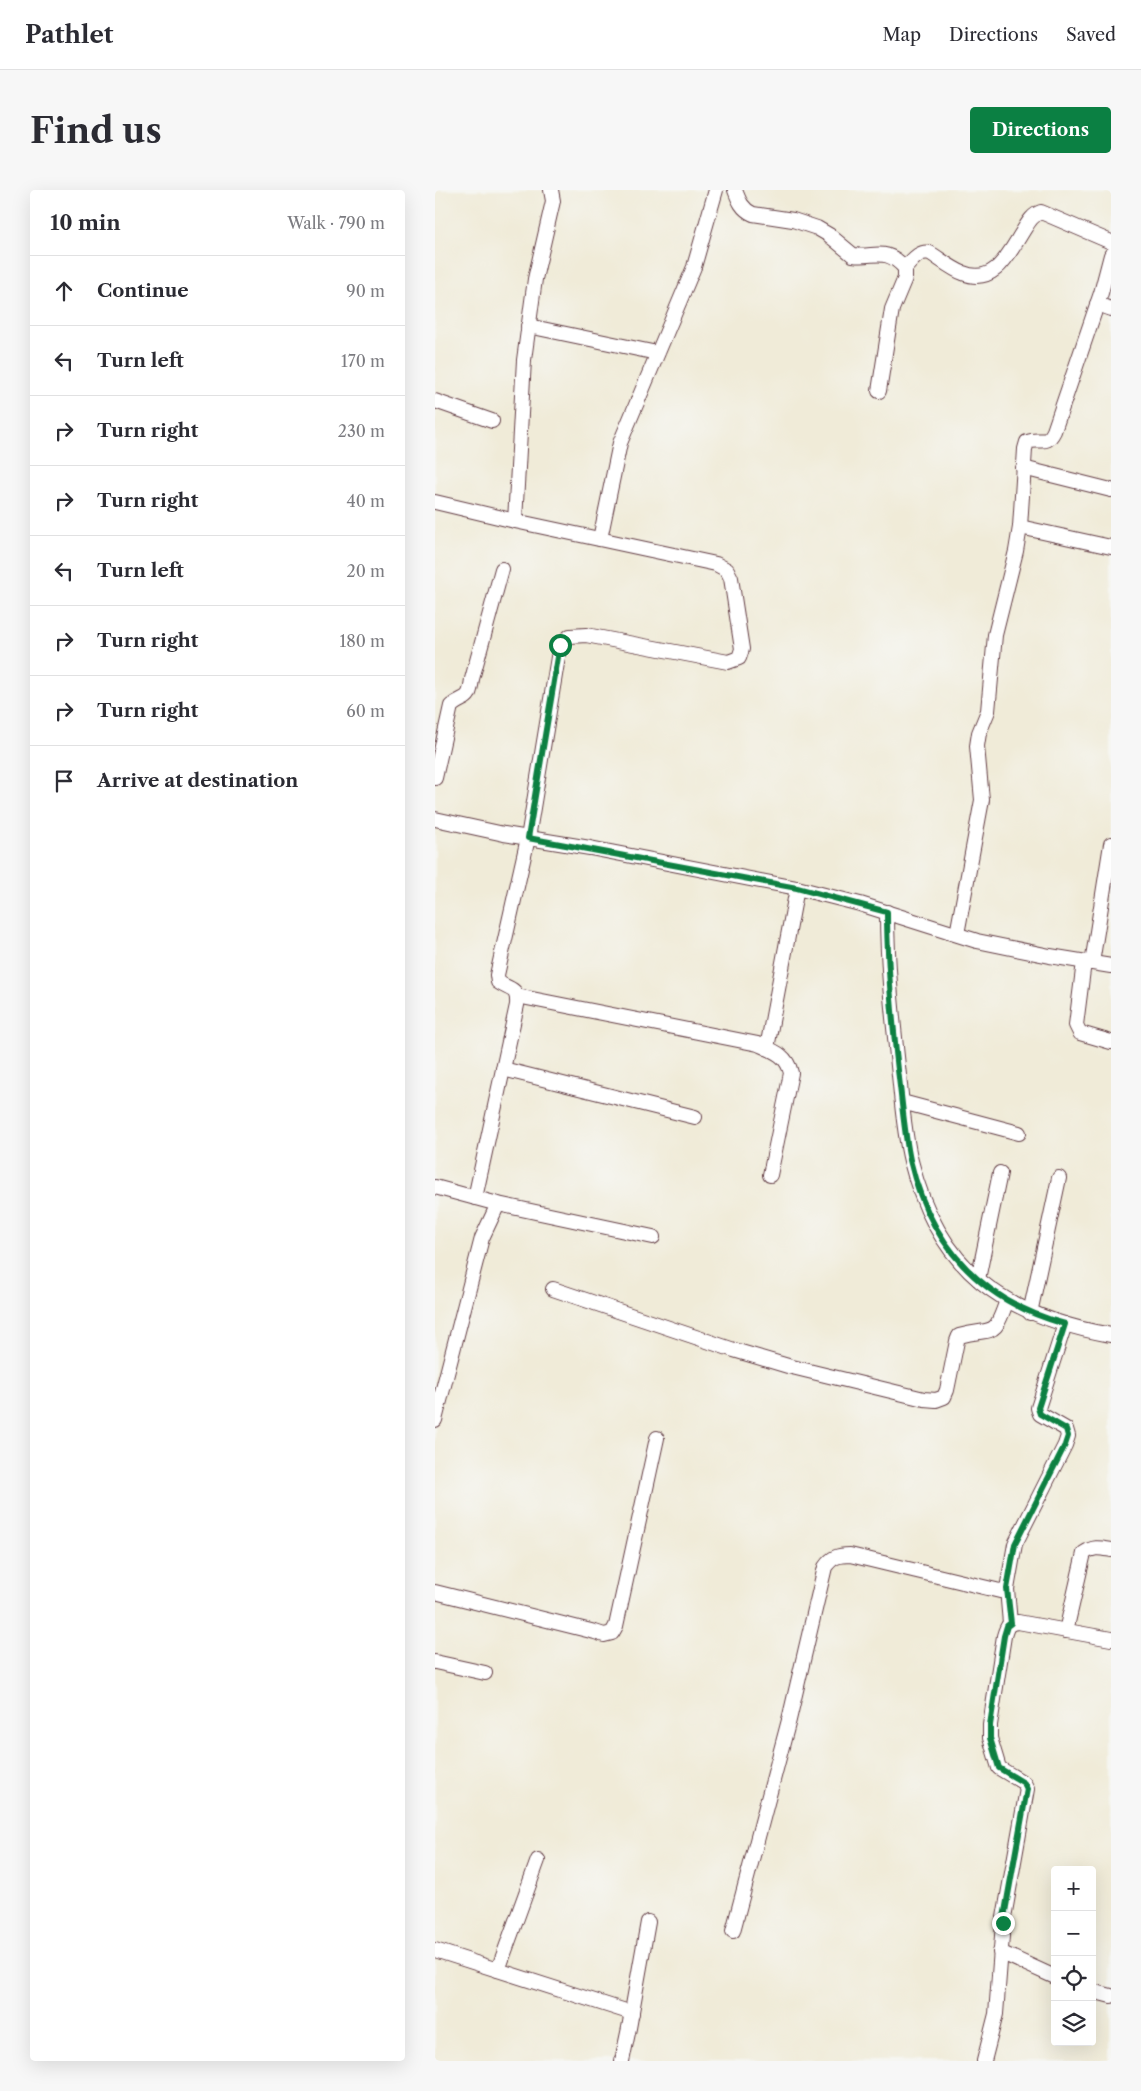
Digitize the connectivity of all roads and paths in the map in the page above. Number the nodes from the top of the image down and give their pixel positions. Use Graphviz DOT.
graph roads {
  1 [pos="551,190"];
  2 [pos="716,190"];
  3 [pos="735,190"];
  4 [pos="1111,242"];
  5 [pos="1111,255"];
  6 [pos="905,268"];
  7 [pos="1097,304"];
  8 [pos="1111,309"];
  9 [pos="528,326"];
  10 [pos="657,353"];
  11 [pos="879,391"];
  12 [pos="435,401"];
  13 [pos="492,421"];
  14 [pos="1023,468"];
  15 [pos="1111,490"];
  16 [pos="435,502"];
  17 [pos="515,521"];
  18 [pos="1019,527"];
  19 [pos="600,539"];
  20 [pos="1111,547"];
  21 [pos="502,569"];
  22 [pos="435,778"];
  23 [pos="435,819"];
  24 [pos="528,838"];
  25 [pos="1111,844"];
  26 [pos="797,888"];
  27 [pos="887,912"];
  28 [pos="957,934"];
  29 [pos="1088,962"];
  30 [pos="1111,966"];
  31 [pos="517,996"];
  32 [pos="1111,1042"];
  33 [pos="767,1048"];
  34 [pos="503,1069"];
  35 [pos="902,1102"];
  36 [pos="695,1117"];
  37 [pos="1019,1132"];
  38 [pos="1000,1173"];
  39 [pos="771,1175"];
  40 [pos="1059,1178"];
  41 [pos="435,1187"];
  42 [pos="475,1198"];
  43 [pos="498,1204"];
  44 [pos="653,1237"];
  45 [pos="978,1279"];
  46 [pos="553,1289"];
  47 [pos="1007,1300"];
  48 [pos="1030,1312"];
  49 [pos="1065,1324"];
  50 [pos="1111,1335"];
  51 [pos="435,1420"];
  52 [pos="657,1438"];
  53 [pos="1111,1550"];
  54 [pos="1007,1589"];
  55 [pos="435,1592"];
  56 [pos="1011,1623"];
  57 [pos="1066,1631"];
  58 [pos="1111,1639"];
  59 [pos="435,1662"];
  60 [pos="485,1673"];
  61 [pos="538,1860"];
  62 [pos="648,1922"];
  63 [pos="733,1931"];
  64 [pos="435,1950"];
  65 [pos="1000,1952"];
  66 [pos="498,1970"];
  67 [pos="1051,1975"];
  68 [pos="1096,1992"];
  69 [pos="1111,1996"];
  70 [pos="632,2013"];
  71 [pos="622,2061"];
  72 [pos="984,2061"];
  1 -- 9 [label="street"];
  2 -- 10 [label="street"];
  3 -- 6 [label="street"];
  4 -- 6 [label="street"];
  5 -- 7 [label="street"];
  6 -- 11 [label="street"];
  7 -- 8 [label="street"];
  7 -- 14 [label="street"];
  9 -- 10 [label="street"];
  9 -- 17 [label="street"];
  10 -- 19 [label="street"];
  12 -- 13 [label="street"];
  14 -- 15 [label="street"];
  14 -- 18 [label="street"];
  16 -- 17 [label="street"];
  17 -- 19 [label="street"];
  18 -- 20 [label="street"];
  18 -- 28 [label="street"];
  19 -- 24 [label="street"];
  21 -- 22 [label="street"];
  23 -- 24 [label="street"];
  24 -- 26 [label="street"];
  24 -- 31 [label="street"];
  25 -- 29 [label="street"];
  26 -- 27 [label="street"];
  26 -- 33 [label="street"];
  27 -- 28 [label="street"];
  27 -- 35 [label="street"];
  28 -- 29 [label="street"];
  29 -- 30 [label="street"];
  29 -- 32 [label="street"];
  31 -- 33 [label="street"];
  31 -- 34 [label="street"];
  33 -- 39 [label="street"];
  34 -- 36 [label="street"];
  34 -- 42 [label="street"];
  35 -- 37 [label="street"];
  35 -- 45 [label="street"];
  38 -- 45 [label="street"];
  40 -- 48 [label="street"];
  41 -- 42 [label="street"];
  42 -- 43 [label="street"];
  43 -- 44 [label="street"];
  43 -- 51 [label="street"];
  45 -- 47 [label="street"];
  46 -- 47 [label="street"];
  47 -- 48 [label="street"];
  48 -- 49 [label="street"];
  49 -- 50 [label="street"];
  49 -- 54 [label="street"];
  52 -- 55 [label="street"];
  53 -- 57 [label="street"];
  54 -- 56 [label="street"];
  54 -- 63 [label="street"];
  56 -- 57 [label="street"];
  56 -- 65 [label="street"];
  57 -- 58 [label="street"];
  59 -- 60 [label="street"];
  61 -- 66 [label="street"];
  62 -- 70 [label="street"];
  64 -- 66 [label="street"];
  65 -- 67 [label="street"];
  65 -- 72 [label="street"];
  66 -- 70 [label="street"];
  68 -- 69 [label="street"];
  70 -- 71 [label="street"];
}
